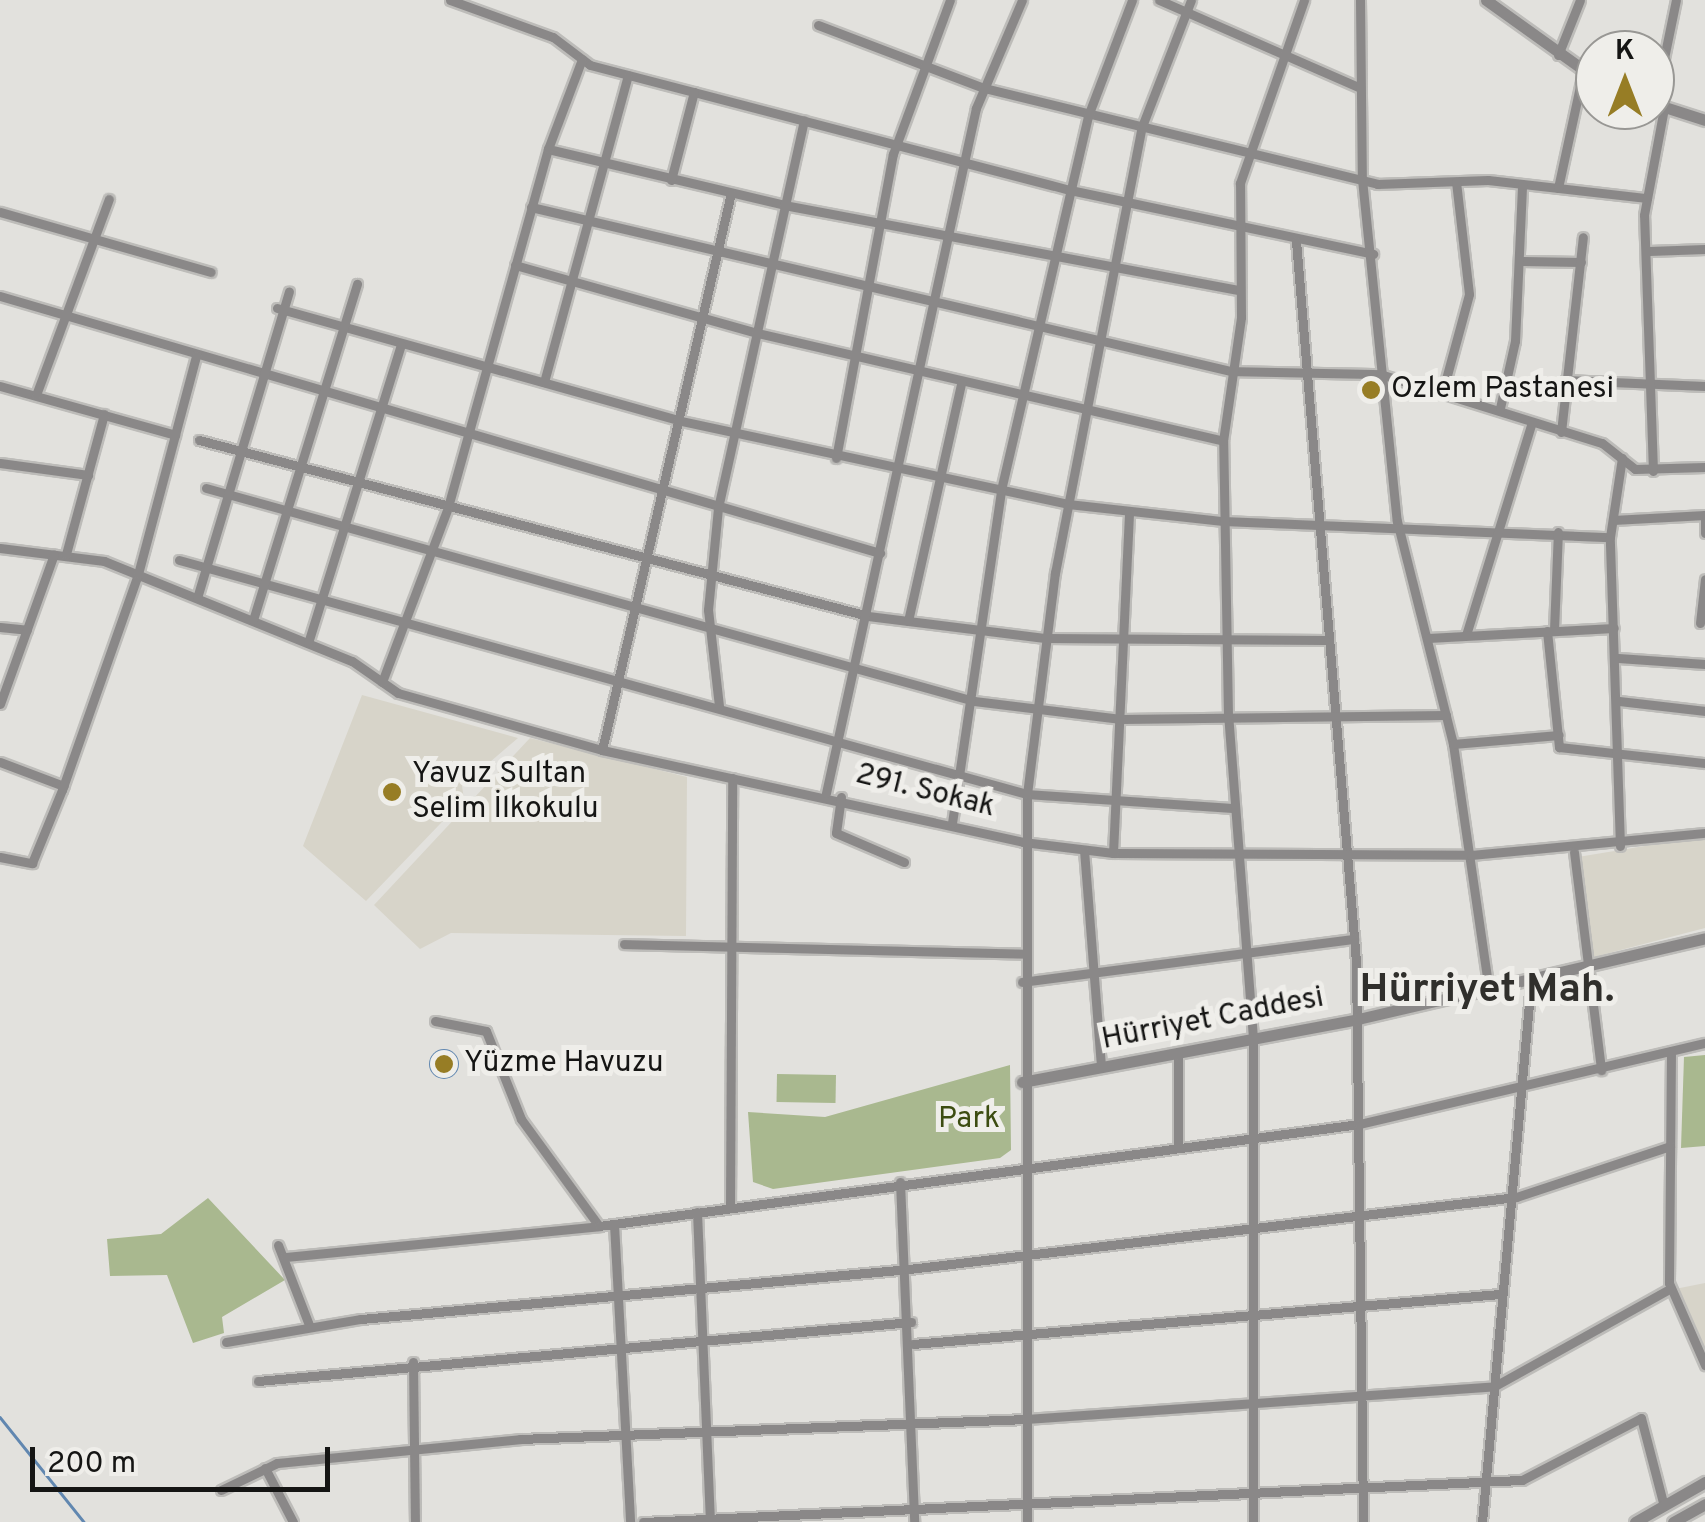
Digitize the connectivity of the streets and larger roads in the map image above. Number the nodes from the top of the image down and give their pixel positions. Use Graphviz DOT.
graph roads {
  1 [pos="450,0"];
  2 [pos="950,0"];
  3 [pos="1022,0"];
  4 [pos="1132,0"];
  5 [pos="1159,0"];
  6 [pos="1191,0"];
  7 [pos="1304,0"];
  8 [pos="1360,0"];
  9 [pos="1580,0"];
  10 [pos="1676,0"];
  11 [pos="1490,1"];
  12 [pos="485,6"];
  13 [pos="1188,12"];
  14 [pos="818,25"];
  15 [pos="1671,30"];
  16 [pos="1281,54"];
  17 [pos="1558,58"];
  18 [pos="582,59"];
  19 [pos="921,66"];
  20 [pos="1575,67"];
  21 [pos="628,75"];
  22 [pos="1358,87"];
  23 [pos="984,88"];
  24 [pos="694,92"];
  25 [pos="1675,110"];
  26 [pos="1088,116"];
  27 [pos="804,120"];
  28 [pos="1705,120"];
  29 [pos="1575,126"];
  30 [pos="1140,129"];
  31 [pos="1655,130"];
  32 [pos="895,146"];
  33 [pos="548,148"];
  34 [pos="1247,150"];
  35 [pos="967,159"];
  36 [pos="605,166"];
  37 [pos="1362,179"];
  38 [pos="671,180"];
  39 [pos="1456,182"];
  40 [pos="1522,184"];
  41 [pos="1558,188"];
  42 [pos="1070,190"];
  43 [pos="731,194"];
  44 [pos="109,198"];
  45 [pos="1647,198"];
  46 [pos="1128,200"];
  47 [pos="784,205"];
  48 [pos="531,207"];
  49 [pos="0,212"];
  50 [pos="1236,222"];
  51 [pos="879,224"];
  52 [pos="589,226"];
  53 [pos="948,236"];
  54 [pos="1583,236"];
  55 [pos="92,241"];
  56 [pos="1296,241"];
  57 [pos="1705,249"];
  58 [pos="1649,251"];
  59 [pos="1373,254"];
  60 [pos="714,255"];
  61 [pos="1056,261"];
  62 [pos="1522,261"];
  63 [pos="1581,262"];
  64 [pos="514,265"];
  65 [pos="771,268"];
  66 [pos="1116,271"];
  67 [pos="210,272"];
  68 [pos="573,283"];
  69 [pos="357,284"];
  70 [pos="867,286"];
  71 [pos="1238,290"];
  72 [pos="290,292"];
  73 [pos="0,296"];
  74 [pos="932,301"];
  75 [pos="280,309"];
  76 [pos="63,310"];
  77 [pos="699,318"];
  78 [pos="340,328"];
  79 [pos="1040,328"];
  80 [pos="757,333"];
  81 [pos="1104,340"];
  82 [pos="401,345"];
  83 [pos="853,354"];
  84 [pos="196,356"];
  85 [pos="488,368"];
  86 [pos="1306,370"];
  87 [pos="916,371"];
  88 [pos="1232,371"];
  89 [pos="1380,374"];
  90 [pos="265,377"];
  91 [pos="1565,380"];
  92 [pos="544,382"];
  93 [pos="961,383"];
  94 [pos="1656,385"];
  95 [pos="0,386"];
  96 [pos="1705,386"];
  97 [pos="1443,390"];
  98 [pos="36,395"];
  99 [pos="322,395"];
  100 [pos="1022,398"];
  101 [pos="1500,408"];
  102 [pos="382,413"];
  103 [pos="104,414"];
  104 [pos="1087,415"];
  105 [pos="677,420"];
  106 [pos="1532,422"];
  107 [pos="1561,432"];
  108 [pos="734,434"];
  109 [pos="175,435"];
  110 [pos="469,438"];
  111 [pos="199,440"];
  112 [pos="1223,441"];
  113 [pos="242,452"];
  114 [pos="836,458"];
  115 [pos="1622,458"];
  116 [pos="0,463"];
  117 [pos="1705,467"];
  118 [pos="299,468"];
  119 [pos="1653,471"];
  120 [pos="894,472"];
  121 [pos="88,475"];
  122 [pos="940,480"];
  123 [pos="361,484"];
  124 [pos="206,488"];
  125 [pos="1001,490"];
  126 [pos="658,491"];
  127 [pos="229,494"];
  128 [pos="1068,504"];
  129 [pos="448,507"];
  130 [pos="718,508"];
  131 [pos="286,509"];
  132 [pos="1129,511"];
  133 [pos="1705,515"];
  134 [pos="1613,520"];
  135 [pos="1223,521"];
  136 [pos="1397,521"];
  137 [pos="1320,524"];
  138 [pos="348,526"];
  139 [pos="1495,528"];
  140 [pos="1558,532"];
  141 [pos="1705,533"];
  142 [pos="1610,536"];
  143 [pos="0,548"];
  144 [pos="432,550"];
  145 [pos="880,553"];
  146 [pos="54,554"];
  147 [pos="66,554"];
  148 [pos="179,560"];
  149 [pos="640,563"];
  150 [pos="207,569"];
  151 [pos="138,574"];
  152 [pos="710,579"];
  153 [pos="1705,579"];
  154 [pos="264,587"];
  155 [pos="1704,590"];
  156 [pos="197,598"];
  157 [pos="321,605"];
  158 [pos="633,606"];
  159 [pos="868,616"];
  160 [pos="252,620"];
  161 [pos="908,621"];
  162 [pos="1700,623"];
  163 [pos="406,626"];
  164 [pos="0,627"];
  165 [pos="1614,628"];
  166 [pos="714,629"];
  167 [pos="27,630"];
  168 [pos="1551,631"];
  169 [pos="976,632"];
  170 [pos="1466,635"];
  171 [pos="1045,638"];
  172 [pos="1428,638"];
  173 [pos="1325,640"];
  174 [pos="1123,641"];
  175 [pos="308,643"];
  176 [pos="1226,643"];
  177 [pos="1618,658"];
  178 [pos="1705,664"];
  179 [pos="854,672"];
  180 [pos="382,682"];
  181 [pos="617,682"];
  182 [pos="974,701"];
  183 [pos="1619,701"];
  184 [pos="0,704"];
  185 [pos="719,706"];
  186 [pos="1705,710"];
  187 [pos="1037,711"];
  188 [pos="1446,715"];
  189 [pos="1228,716"];
  190 [pos="1121,718"];
  191 [pos="1330,719"];
  192 [pos="1558,735"];
  193 [pos="838,740"];
  194 [pos="1452,744"];
  195 [pos="602,750"];
  196 [pos="1621,755"];
  197 [pos="0,762"];
  198 [pos="1705,763"];
  199 [pos="964,776"];
  200 [pos="732,778"];
  201 [pos="64,786"];
  202 [pos="826,793"];
  203 [pos="1028,794"];
  204 [pos="841,797"];
  205 [pos="1116,803"];
  206 [pos="1232,808"];
  207 [pos="952,823"];
  208 [pos="1705,834"];
  209 [pos="1023,842"];
  210 [pos="1620,846"];
  211 [pos="1084,850"];
  212 [pos="1237,852"];
  213 [pos="1574,852"];
  214 [pos="1112,853"];
  215 [pos="1471,855"];
  216 [pos="1344,856"];
  217 [pos="0,858"];
  218 [pos="904,862"];
  219 [pos="1705,938"];
  220 [pos="1354,939"];
  221 [pos="624,944"];
  222 [pos="733,946"];
  223 [pos="1242,952"];
  224 [pos="1022,954"];
  225 [pos="1588,969"];
  226 [pos="1094,974"];
  227 [pos="1022,982"];
  228 [pos="1531,982"];
  229 [pos="1489,990"];
  230 [pos="1358,1019"];
  231 [pos="435,1020"];
  232 [pos="1252,1038"];
  233 [pos="1705,1044"];
  234 [pos="1178,1052"];
  235 [pos="1671,1052"];
  236 [pos="1100,1067"];
  237 [pos="1601,1070"];
  238 [pos="1022,1082"];
  239 [pos="1522,1092"];
  240 [pos="1359,1124"];
  241 [pos="1253,1135"];
  242 [pos="1178,1144"];
  243 [pos="1670,1146"];
  244 [pos="1022,1165"];
  245 [pos="900,1182"];
  246 [pos="1516,1196"];
  247 [pos="730,1207"];
  248 [pos="697,1212"];
  249 [pos="1359,1214"];
  250 [pos="614,1224"];
  251 [pos="599,1226"];
  252 [pos="1252,1228"];
  253 [pos="278,1245"];
  254 [pos="1027,1252"];
  255 [pos="286,1257"];
  256 [pos="908,1269"];
  257 [pos="700,1288"];
  258 [pos="1671,1288"];
  259 [pos="1500,1294"];
  260 [pos="619,1296"];
  261 [pos="1361,1306"];
  262 [pos="1251,1312"];
  263 [pos="911,1322"];
  264 [pos="309,1326"];
  265 [pos="1029,1330"];
  266 [pos="703,1339"];
  267 [pos="226,1342"];
  268 [pos="618,1344"];
  269 [pos="913,1344"];
  270 [pos="413,1362"];
  271 [pos="1705,1365"];
  272 [pos="258,1381"];
  273 [pos="1495,1386"];
  274 [pos="1364,1396"];
  275 [pos="1250,1404"];
  276 [pos="1027,1418"];
  277 [pos="913,1420"];
  278 [pos="705,1428"];
  279 [pos="622,1434"];
  280 [pos="417,1449"];
  281 [pos="265,1468"];
  282 [pos="1486,1478"];
  283 [pos="1705,1482"];
  284 [pos="1363,1488"];
  285 [pos="221,1490"];
  286 [pos="1254,1493"];
  287 [pos="1705,1504"];
  288 [pos="1664,1506"];
  289 [pos="1028,1507"];
  290 [pos="914,1518"];
  291 [pos="710,1520"];
  292 [pos="293,1522"];
  293 [pos="415,1522"];
  294 [pos="630,1522"];
  295 [pos="643,1522"];
  296 [pos="1027,1522"];
  297 [pos="1253,1522"];
  298 [pos="1363,1522"];
  299 [pos="1482,1522"];
  300 [pos="1635,1522"];
  301 [pos="1673,1522"];
  1 -- 12 [label="street"];
  2 -- 19 [label="street"];
  3 -- 23 [label="street"];
  4 -- 26 [label="street"];
  5 -- 13 [label="street"];
  6 -- 13 [label="street"];
  7 -- 16 [label="street"];
  8 -- 22 [label="street"];
  9 -- 17 [label="street"];
  10 -- 15 [label="street"];
  11 -- 17 [label="street"];
  12 -- 18 [label="street"];
  13 -- 16 [label="street"];
  13 -- 30 [label="street"];
  14 -- 19 [label="street"];
  16 -- 22 [label="street"];
  16 -- 34 [label="street"];
  17 -- 20 [label="street"];
  18 -- 21 [label="street"];
  18 -- 33 [label="street"];
  19 -- 23 [label="street"];
  19 -- 32 [label="street"];
  21 -- 24 [label="street"];
  21 -- 36 [label="street"];
  22 -- 37 [label="street"];
  23 -- 26 [label="street"];
  23 -- 35 [label="street"];
  24 -- 27 [label="street"];
  24 -- 38 [label="street"];
  25 -- 28 [label="street"];
  26 -- 30 [label="street"];
  26 -- 42 [label="street"];
  27 -- 32 [label="street"];
  27 -- 47 [label="street"];
  29 -- 41 [label="street"];
  30 -- 34 [label="street"];
  30 -- 46 [label="street"];
  31 -- 45 [label="street"];
  32 -- 35 [label="street"];
  32 -- 51 [label="street"];
  33 -- 36 [label="street"];
  33 -- 48 [label="street"];
  34 -- 37 [label="street"];
  34 -- 50 [label="street"];
  35 -- 42 [label="street"];
  35 -- 53 [label="street"];
  36 -- 38 [label="street"];
  36 -- 52 [label="street"];
  37 -- 39 [label="street"];
  37 -- 59 [label="street"];
  38 -- 43 [label="street"];
  39 -- 40 [label="street"];
  39 -- 97 [label="street"];
  40 -- 41 [label="street"];
  40 -- 62 [label="street"];
  41 -- 45 [label="street"];
  42 -- 46 [label="street"];
  42 -- 61 [label="street"];
  43 -- 47 [label="street"];
  43 -- 60 [label="street"];
  44 -- 55 [label="street"];
  45 -- 58 [label="street"];
  46 -- 50 [label="street"];
  46 -- 66 [label="street"];
  47 -- 51 [label="street"];
  47 -- 65 [label="street"];
  48 -- 52 [label="street"];
  48 -- 64 [label="street"];
  49 -- 55 [label="street"];
  50 -- 56 [label="street"];
  50 -- 71 [label="street"];
  51 -- 53 [label="street"];
  51 -- 70 [label="street"];
  52 -- 60 [label="street"];
  52 -- 68 [label="street"];
  53 -- 61 [label="street"];
  53 -- 74 [label="street"];
  54 -- 63 [label="street"];
  55 -- 67 [label="street"];
  55 -- 76 [label="street"];
  56 -- 59 [label="street"];
  56 -- 86 [label="street"];
  57 -- 58 [label="street"];
  58 -- 94 [label="street"];
  59 -- 89 [label="street"];
  60 -- 65 [label="street"];
  60 -- 77 [label="street"];
  61 -- 66 [label="street"];
  61 -- 79 [label="street"];
  62 -- 63 [label="street"];
  62 -- 101 [label="street"];
  63 -- 91 [label="street"];
  64 -- 68 [label="street"];
  64 -- 85 [label="street"];
  65 -- 70 [label="street"];
  65 -- 80 [label="street"];
  66 -- 71 [label="street"];
  66 -- 81 [label="street"];
  68 -- 77 [label="street"];
  68 -- 92 [label="street"];
  69 -- 78 [label="street"];
  70 -- 74 [label="street"];
  70 -- 83 [label="street"];
  71 -- 88 [label="street"];
  72 -- 75 [label="street"];
  73 -- 76 [label="street"];
  74 -- 79 [label="street"];
  74 -- 87 [label="street"];
  75 -- 78 [label="street"];
  75 -- 90 [label="street"];
  76 -- 84 [label="street"];
  76 -- 98 [label="street"];
  77 -- 80 [label="street"];
  77 -- 105 [label="street"];
  78 -- 82 [label="street"];
  78 -- 99 [label="street"];
  79 -- 81 [label="street"];
  79 -- 100 [label="street"];
  80 -- 83 [label="street"];
  80 -- 108 [label="street"];
  81 -- 88 [label="street"];
  81 -- 104 [label="street"];
  82 -- 85 [label="street"];
  82 -- 102 [label="street"];
  83 -- 87 [label="street"];
  83 -- 114 [label="street"];
  84 -- 90 [label="street"];
  84 -- 109 [label="street"];
  85 -- 92 [label="street"];
  85 -- 110 [label="street"];
  86 -- 88 [label="street"];
  86 -- 89 [label="street"];
  86 -- 137 [label="street"];
  87 -- 93 [label="street"];
  87 -- 120 [label="street"];
  88 -- 112 [label="street"];
  89 -- 97 [label="street"];
  89 -- 136 [label="street"];
  90 -- 99 [label="street"];
  90 -- 113 [label="street"];
  91 -- 94 [label="street"];
  91 -- 107 [label="street"];
  92 -- 105 [label="street"];
  93 -- 100 [label="street"];
  93 -- 122 [label="street"];
  94 -- 96 [label="street"];
  94 -- 119 [label="street"];
  95 -- 98 [label="street"];
  97 -- 101 [label="street"];
  98 -- 103 [label="street"];
  99 -- 102 [label="street"];
  99 -- 118 [label="street"];
  100 -- 104 [label="street"];
  100 -- 125 [label="street"];
  101 -- 106 [label="street"];
  102 -- 110 [label="street"];
  102 -- 123 [label="street"];
  103 -- 109 [label="street"];
  103 -- 121 [label="street"];
  104 -- 112 [label="street"];
  104 -- 128 [label="street"];
  105 -- 108 [label="street"];
  105 -- 126 [label="street"];
  106 -- 107 [label="street"];
  106 -- 139 [label="street"];
  107 -- 115 [label="street"];
  108 -- 114 [label="street"];
  108 -- 130 [label="street"];
  109 -- 151 [label="street"];
  110 -- 126 [label="street"];
  110 -- 129 [label="street"];
  111 -- 113 [label="street"];
  112 -- 135 [label="street"];
  113 -- 118 [label="street"];
  113 -- 127 [label="street"];
  114 -- 120 [label="street"];
  115 -- 119 [label="street"];
  115 -- 134 [label="street"];
  116 -- 121 [label="street"];
  117 -- 119 [label="street"];
  118 -- 123 [label="street"];
  118 -- 131 [label="street"];
  120 -- 122 [label="street"];
  120 -- 145 [label="street"];
  121 -- 147 [label="street"];
  122 -- 125 [label="street"];
  122 -- 161 [label="street"];
  123 -- 129 [label="street"];
  123 -- 138 [label="street"];
  124 -- 127 [label="street"];
  125 -- 128 [label="street"];
  125 -- 169 [label="street"];
  126 -- 130 [label="street"];
  126 -- 149 [label="street"];
  127 -- 131 [label="street"];
  127 -- 150 [label="street"];
  128 -- 132 [label="street"];
  128 -- 171 [label="street"];
  129 -- 144 [label="street"];
  129 -- 149 [label="street"];
  130 -- 145 [label="street"];
  130 -- 152 [label="street"];
  131 -- 138 [label="street"];
  131 -- 154 [label="street"];
  132 -- 135 [label="street"];
  132 -- 174 [label="street"];
  133 -- 134 [label="street"];
  133 -- 141 [label="street"];
  134 -- 142 [label="street"];
  135 -- 137 [label="street"];
  135 -- 176 [label="street"];
  136 -- 137 [label="street"];
  136 -- 139 [label="street"];
  136 -- 172 [label="street"];
  137 -- 173 [label="street"];
  138 -- 144 [label="street"];
  138 -- 157 [label="street"];
  139 -- 140 [label="street"];
  139 -- 170 [label="street"];
  140 -- 142 [label="street"];
  140 -- 168 [label="street"];
  142 -- 165 [label="street"];
  143 -- 146 [label="street, 291. Sokak"];
  144 -- 158 [label="street"];
  144 -- 163 [label="street"];
  145 -- 159 [label="street"];
  146 -- 147 [label="street, 291. Sokak"];
  146 -- 167 [label="street"];
  147 -- 151 [label="street, 291. Sokak"];
  148 -- 150 [label="street"];
  149 -- 152 [label="street"];
  149 -- 158 [label="street"];
  150 -- 154 [label="street"];
  150 -- 156 [label="street"];
  151 -- 156 [label="street, 291. Sokak"];
  151 -- 201 [label="street"];
  152 -- 159 [label="street"];
  152 -- 166 [label="street"];
  153 -- 155 [label="street"];
  154 -- 157 [label="street"];
  154 -- 160 [label="street"];
  155 -- 162 [label="street"];
  156 -- 160 [label="street, 291. Sokak"];
  157 -- 163 [label="street"];
  157 -- 175 [label="street"];
  158 -- 166 [label="street"];
  158 -- 181 [label="street"];
  159 -- 161 [label="street"];
  159 -- 179 [label="street"];
  160 -- 175 [label="street, 291. Sokak"];
  161 -- 169 [label="street"];
  163 -- 180 [label="street"];
  163 -- 181 [label="street"];
  164 -- 167 [label="street"];
  165 -- 168 [label="street"];
  165 -- 177 [label="street"];
  166 -- 179 [label="street"];
  166 -- 185 [label="street"];
  167 -- 184 [label="street"];
  168 -- 170 [label="street"];
  168 -- 192 [label="street"];
  169 -- 171 [label="street"];
  169 -- 182 [label="street"];
  170 -- 172 [label="street"];
  171 -- 174 [label="street"];
  171 -- 187 [label="street"];
  172 -- 188 [label="street"];
  173 -- 176 [label="street"];
  173 -- 191 [label="street"];
  174 -- 176 [label="street"];
  174 -- 190 [label="street"];
  175 -- 180 [label="street, 291. Sokak"];
  176 -- 189 [label="street"];
  177 -- 178 [label="street"];
  177 -- 183 [label="street"];
  179 -- 182 [label="street"];
  179 -- 193 [label="street"];
  180 -- 195 [label="street, 291. Sokak"];
  181 -- 185 [label="street"];
  181 -- 195 [label="street"];
  182 -- 187 [label="street"];
  182 -- 199 [label="street"];
  183 -- 186 [label="street"];
  183 -- 196 [label="street"];
  185 -- 193 [label="street"];
  187 -- 190 [label="street"];
  187 -- 203 [label="street"];
  188 -- 191 [label="street"];
  188 -- 194 [label="street"];
  189 -- 190 [label="street"];
  189 -- 191 [label="street"];
  189 -- 206 [label="street"];
  190 -- 205 [label="street"];
  191 -- 216 [label="street"];
  192 -- 194 [label="street"];
  192 -- 196 [label="street"];
  193 -- 199 [label="street"];
  193 -- 202 [label="street"];
  194 -- 215 [label="street"];
  195 -- 200 [label="street, 291. Sokak"];
  196 -- 198 [label="street"];
  196 -- 210 [label="street"];
  197 -- 201 [label="street"];
  199 -- 203 [label="street"];
  199 -- 207 [label="street"];
  200 -- 202 [label="street, 291. Sokak"];
  200 -- 222 [label="street"];
  201 -- 217 [label="street"];
  202 -- 204 [label="street, 291. Sokak"];
  203 -- 205 [label="street"];
  203 -- 209 [label="street"];
  204 -- 207 [label="street, 291. Sokak"];
  204 -- 218 [label="street"];
  205 -- 206 [label="street"];
  205 -- 214 [label="street"];
  206 -- 212 [label="street"];
  207 -- 209 [label="street, 291. Sokak"];
  208 -- 210 [label="street, 291. Sokak"];
  209 -- 211 [label="street, 291. Sokak"];
  209 -- 224 [label="street"];
  210 -- 213 [label="street, 291. Sokak"];
  211 -- 214 [label="street, 291. Sokak"];
  211 -- 226 [label="street"];
  212 -- 214 [label="street, 291. Sokak"];
  212 -- 216 [label="street, 291. Sokak"];
  212 -- 223 [label="street"];
  213 -- 215 [label="street, 291. Sokak"];
  213 -- 225 [label="street"];
  215 -- 216 [label="street, 291. Sokak"];
  215 -- 229 [label="street"];
  216 -- 220 [label="street"];
  219 -- 225 [label="street, Hürriyet Caddesi"];
  220 -- 223 [label="street"];
  220 -- 230 [label="street"];
  221 -- 222 [label="street"];
  222 -- 224 [label="street"];
  222 -- 247 [label="street"];
  223 -- 226 [label="street"];
  223 -- 232 [label="street"];
  224 -- 227 [label="street"];
  225 -- 228 [label="street, Hürriyet Caddesi"];
  225 -- 237 [label="street"];
  226 -- 227 [label="street"];
  226 -- 236 [label="street"];
  227 -- 238 [label="street"];
  228 -- 229 [label="street, Hürriyet Caddesi"];
  228 -- 239 [label="street"];
  229 -- 230 [label="street, Hürriyet Caddesi"];
  230 -- 232 [label="street, Hürriyet Caddesi"];
  230 -- 240 [label="street"];
  231 -- 251 [label="street"];
  232 -- 234 [label="street, Hürriyet Caddesi"];
  232 -- 241 [label="street"];
  233 -- 235 [label="street"];
  234 -- 236 [label="street, Hürriyet Caddesi"];
  234 -- 242 [label="street"];
  235 -- 237 [label="street"];
  235 -- 243 [label="street"];
  236 -- 238 [label="street, Hürriyet Caddesi"];
  237 -- 239 [label="street"];
  238 -- 244 [label="street"];
  239 -- 240 [label="street"];
  239 -- 246 [label="street"];
  240 -- 241 [label="street"];
  240 -- 249 [label="street"];
  241 -- 242 [label="street"];
  241 -- 252 [label="street"];
  242 -- 244 [label="street"];
  243 -- 246 [label="street"];
  243 -- 258 [label="street"];
  244 -- 245 [label="street"];
  244 -- 254 [label="street"];
  245 -- 247 [label="street"];
  245 -- 256 [label="street"];
  246 -- 249 [label="street"];
  246 -- 259 [label="street"];
  247 -- 248 [label="street"];
  248 -- 250 [label="street"];
  248 -- 257 [label="street"];
  249 -- 252 [label="street"];
  249 -- 261 [label="street"];
  250 -- 251 [label="street"];
  250 -- 260 [label="street"];
  251 -- 255 [label="street"];
  252 -- 254 [label="street"];
  252 -- 262 [label="street"];
  253 -- 255 [label="street"];
  254 -- 256 [label="street"];
  254 -- 265 [label="street"];
  255 -- 264 [label="street"];
  256 -- 257 [label="street"];
  256 -- 263 [label="street"];
  257 -- 260 [label="street"];
  257 -- 266 [label="street"];
  258 -- 271 [label="street"];
  258 -- 273 [label="street"];
  259 -- 261 [label="street"];
  259 -- 273 [label="street"];
  260 -- 264 [label="street"];
  260 -- 268 [label="street"];
  261 -- 262 [label="street"];
  261 -- 274 [label="street"];
  262 -- 265 [label="street"];
  262 -- 275 [label="street"];
  263 -- 266 [label="street"];
  263 -- 269 [label="street"];
  264 -- 267 [label="street"];
  265 -- 269 [label="street"];
  265 -- 276 [label="street"];
  266 -- 268 [label="street"];
  266 -- 278 [label="street"];
  268 -- 270 [label="street"];
  268 -- 279 [label="street"];
  269 -- 277 [label="street"];
  270 -- 272 [label="street"];
  270 -- 280 [label="street"];
  273 -- 274 [label="street"];
  273 -- 282 [label="street"];
  274 -- 275 [label="street"];
  274 -- 284 [label="street"];
  275 -- 276 [label="street"];
  275 -- 286 [label="street"];
  276 -- 277 [label="street"];
  276 -- 289 [label="street"];
  277 -- 278 [label="street"];
  277 -- 290 [label="street"];
  278 -- 279 [label="street"];
  278 -- 291 [label="street"];
  279 -- 280 [label="street"];
  279 -- 294 [label="street"];
  280 -- 281 [label="street"];
  280 -- 293 [label="street"];
  281 -- 285 [label="street"];
  281 -- 292 [label="street"];
  282 -- 284 [label="street"];
  282 -- 288 [label="street"];
  282 -- 299 [label="street"];
  283 -- 288 [label="street"];
  284 -- 286 [label="street"];
  284 -- 298 [label="street"];
  286 -- 289 [label="street"];
  286 -- 297 [label="street"];
  287 -- 301 [label="street"];
  288 -- 300 [label="street"];
  289 -- 290 [label="street"];
  289 -- 296 [label="street"];
  290 -- 291 [label="street"];
  291 -- 295 [label="street"];
}
